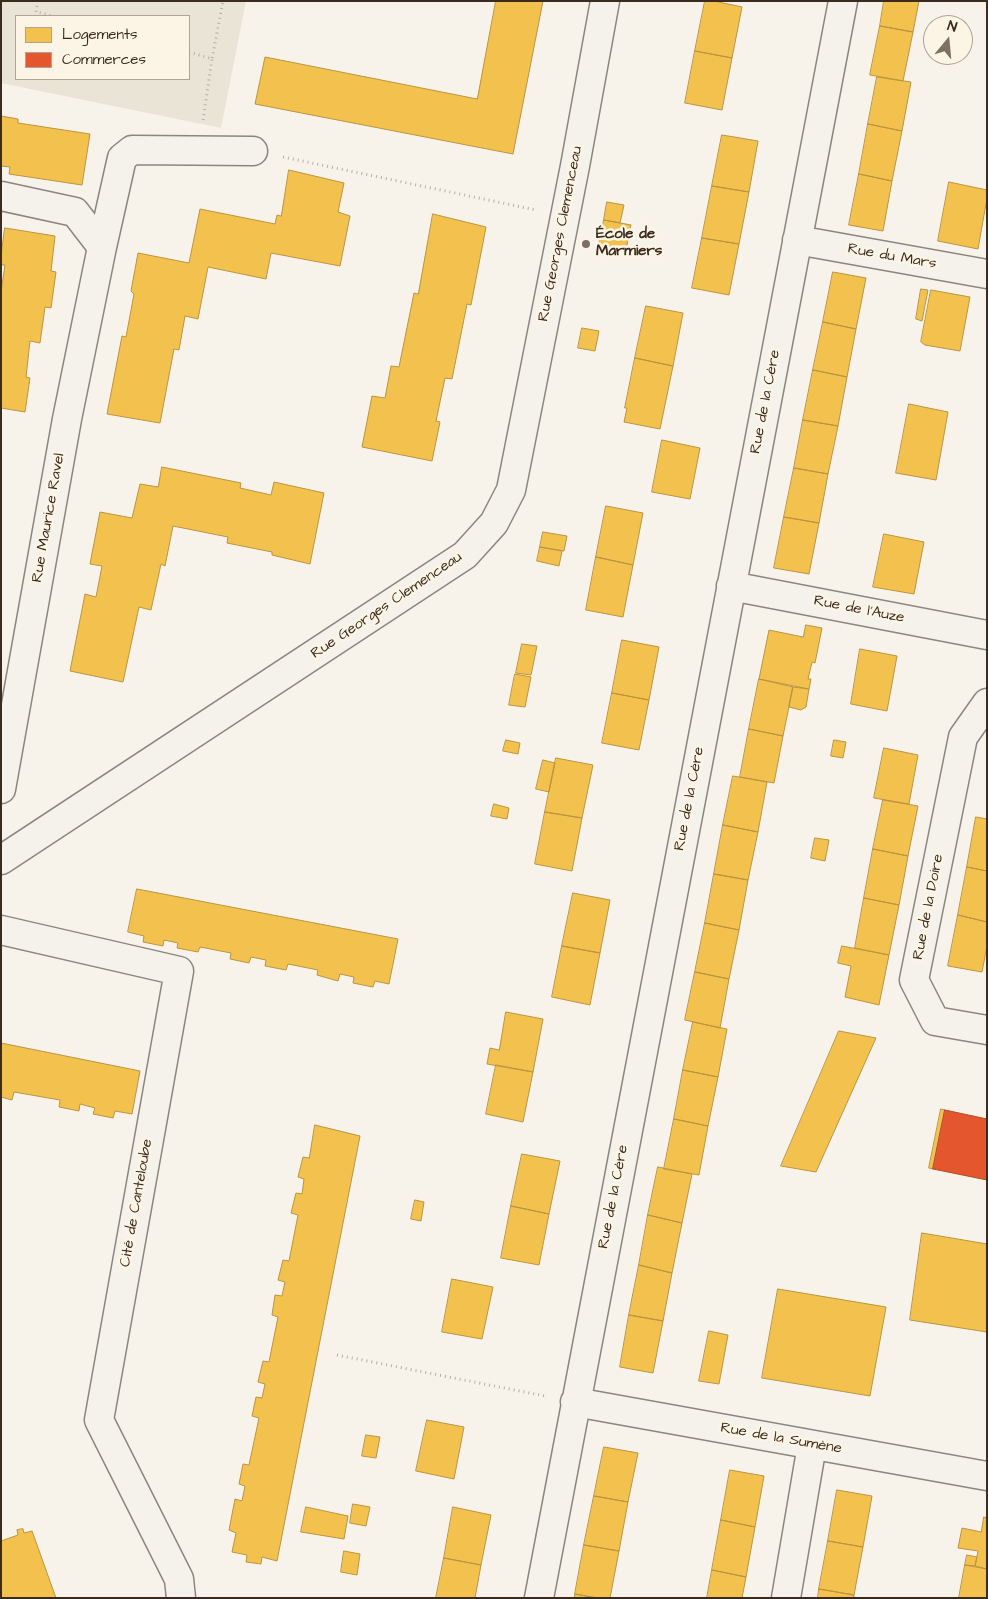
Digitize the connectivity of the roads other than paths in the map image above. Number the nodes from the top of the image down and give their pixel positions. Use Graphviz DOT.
graph roads {
  1 [pos="605,1"];
  2 [pos="843,1"];
  3 [pos="253,151"];
  4 [pos="1,196"];
  5 [pos="797,240"];
  6 [pos="102,247"];
  7 [pos="987,274"];
  8 [pos="731,586"];
  9 [pos="987,635"];
  10 [pos="987,703"];
  11 [pos="1,789"];
  12 [pos="1,860"];
  13 [pos="1,930"];
  14 [pos="987,1030"];
  15 [pos="575,1402"];
  16 [pos="812,1445"];
  17 [pos="987,1476"];
  18 [pos="181,1598"];
  19 [pos="539,1598"];
  20 [pos="786,1598"];
  1 -- 12 [label="street, Rue Georges Clemenceau"];
  2 -- 5 [label="street, Rue de la Cère"];
  3 -- 6 [label="street, Rue Maurice Ravel"];
  4 -- 6 [label="street"];
  5 -- 7 [label="street, Rue du Mars"];
  5 -- 8 [label="street, Rue de la Cère"];
  6 -- 11 [label="street, Rue Maurice Ravel"];
  8 -- 9 [label="street, Rue de l'Auze"];
  8 -- 15 [label="street, Rue de la Cère"];
  10 -- 14 [label="street, Rue de la Doire"];
  13 -- 18 [label="street, Cité de Canteloube"];
  15 -- 16 [label="street, Rue de la Sumène"];
  15 -- 19 [label="street, Rue de la Cère"];
  16 -- 17 [label="street, Rue de la Sumène"];
  16 -- 20 [label="street"];
}
